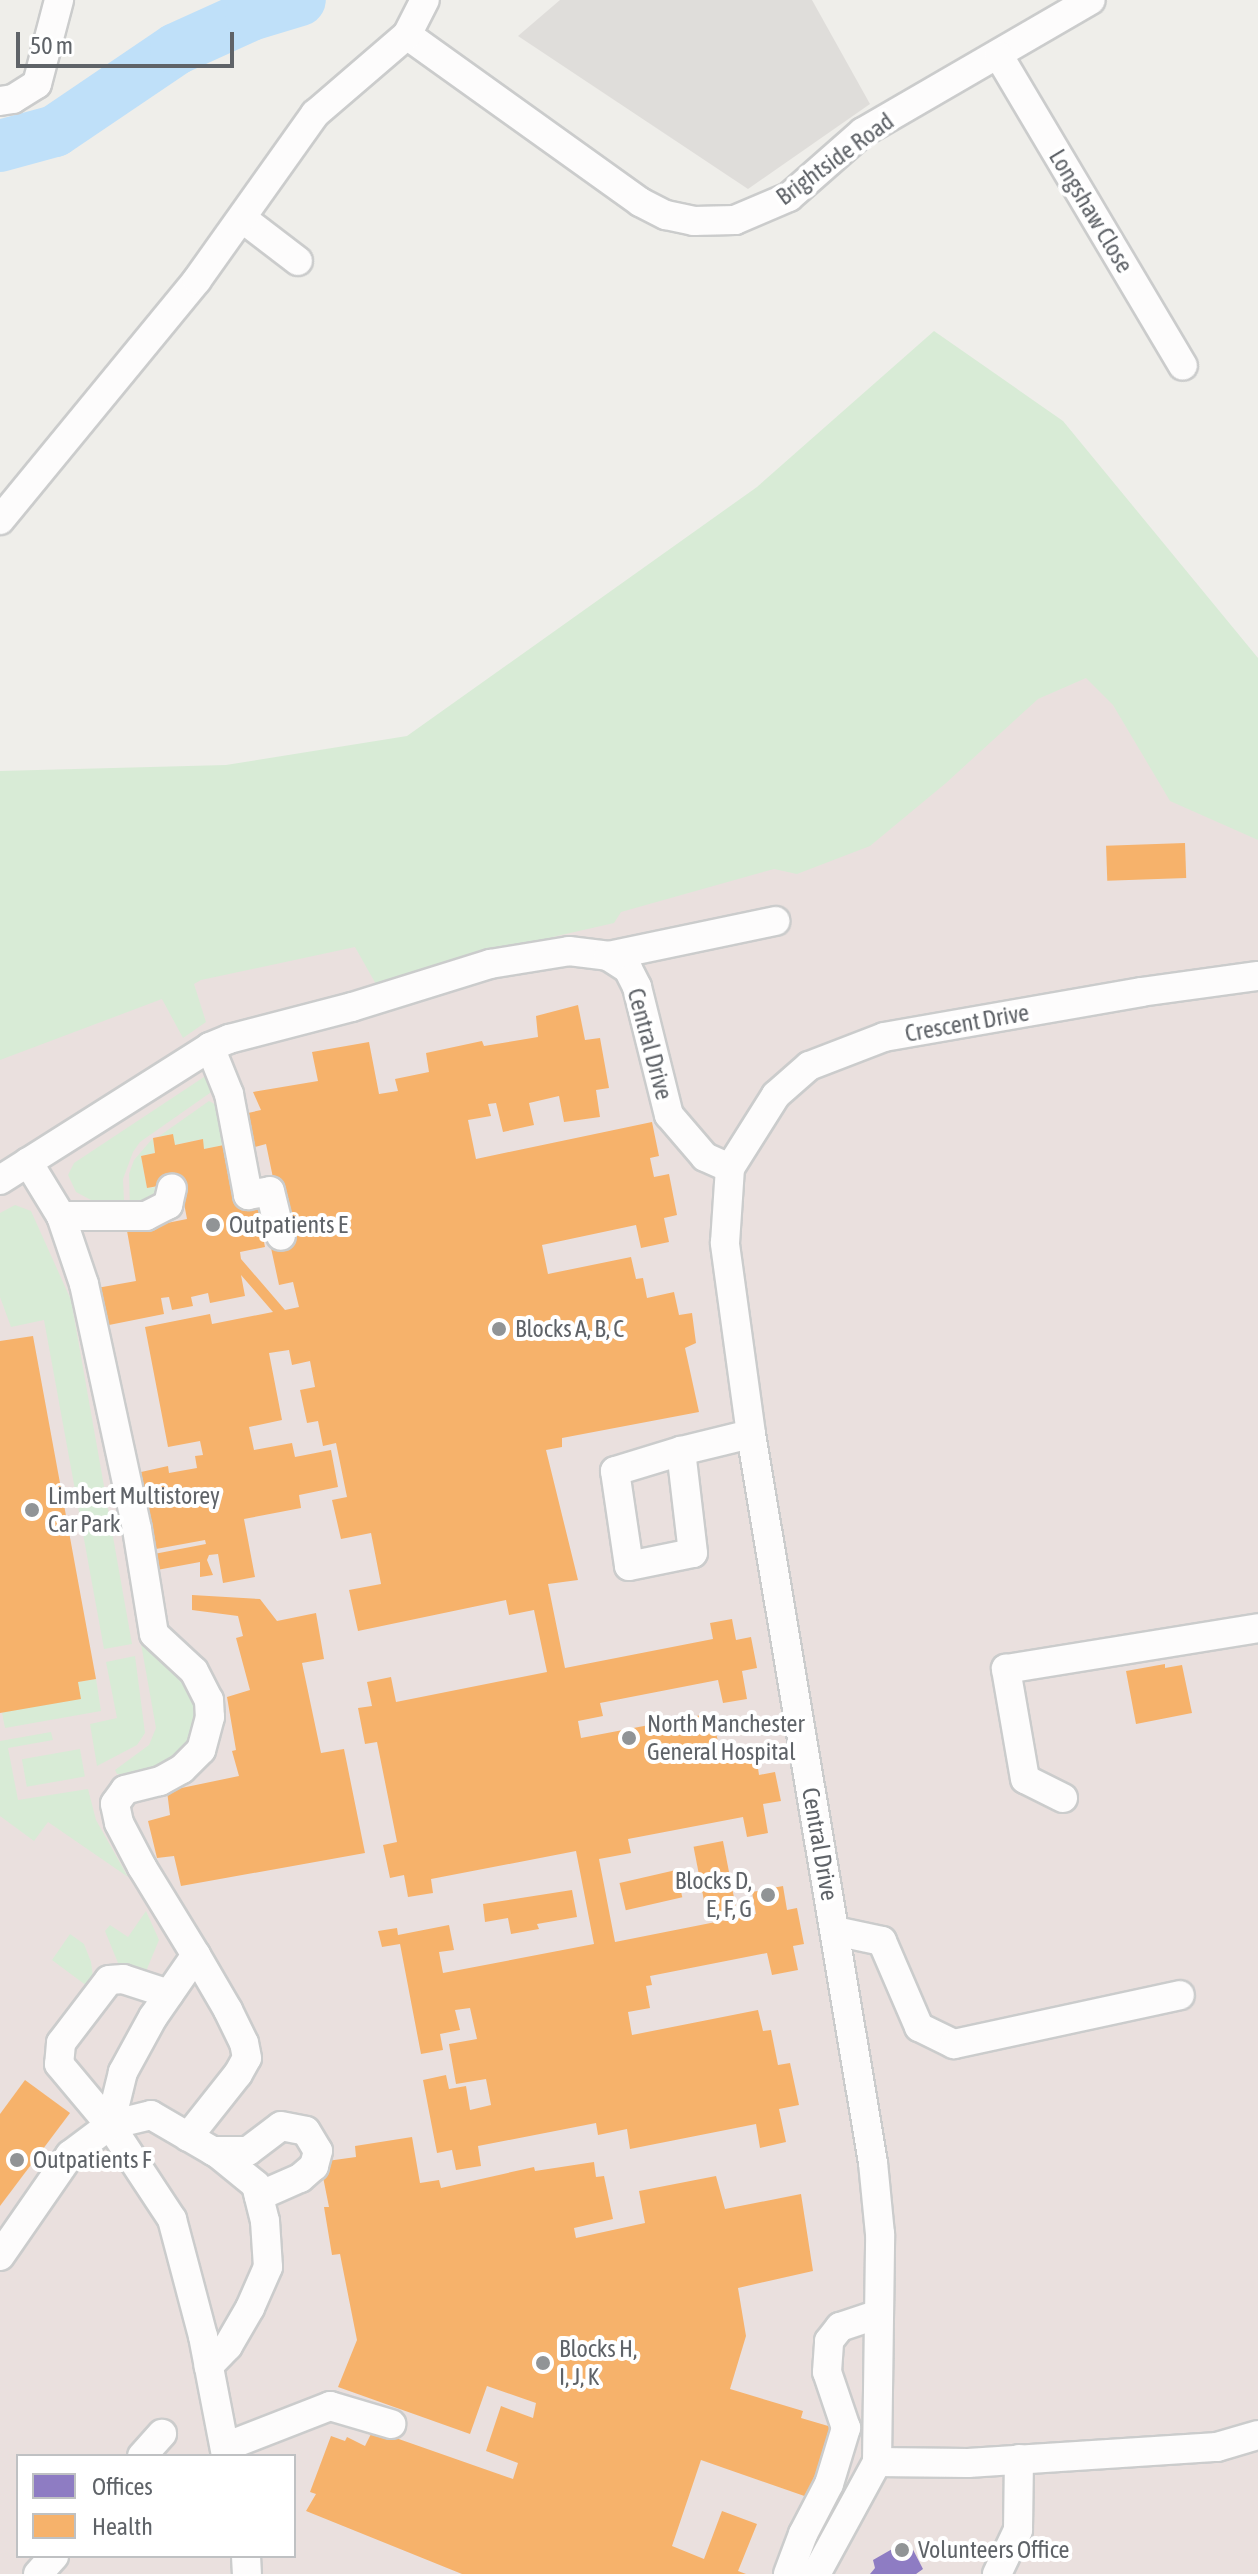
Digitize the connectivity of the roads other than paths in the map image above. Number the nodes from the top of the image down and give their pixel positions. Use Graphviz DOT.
graph roads {
  1 [pos="59,0"];
  2 [pos="425,0"];
  3 [pos="1091,0"];
  4 [pos="407,35"];
  5 [pos="999,56"];
  6 [pos="0,101"];
  7 [pos="243,219"];
  8 [pos="298,261"];
  9 [pos="1183,366"];
  10 [pos="0,520"];
  11 [pos="775,921"];
  12 [pos="608,956"];
  13 [pos="1258,976"];
  14 [pos="210,1047"];
  15 [pos="28,1162"];
  16 [pos="730,1168"];
  17 [pos="0,1180"];
  18 [pos="172,1188"];
  19 [pos="61,1216"];
  20 [pos="281,1236"];
  21 [pos="751,1434"];
  22 [pos="681,1451"];
  23 [pos="1258,1628"];
  24 [pos="1063,1798"];
  25 [pos="835,1931"];
  26 [pos="196,1955"];
  27 [pos="169,1994"];
  28 [pos="1180,1995"];
  29 [pos="110,2125"];
  30 [pos="188,2137"];
  31 [pos="213,2151"];
  32 [pos="259,2196"];
  33 [pos="0,2256"];
  34 [pos="879,2314"];
  35 [pos="209,2366"];
  36 [pos="391,2424"];
  37 [pos="162,2434"];
  38 [pos="1258,2435"];
  39 [pos="226,2452"];
  40 [pos="144,2454"];
  41 [pos="1019,2459"];
  42 [pos="877,2462"];
  43 [pos="52,2558"];
  44 [pos="38,2574"];
  45 [pos="788,2574"];
  46 [pos="816,2574"];
  47 [pos="997,2574"];
  1 -- 6 [label="street"];
  2 -- 4 [label="street"];
  3 -- 5 [label="street, Brightside Road"];
  4 -- 5 [label="street, Brightside Road"];
  4 -- 7 [label="street"];
  5 -- 9 [label="street, Longshaw Close"];
  7 -- 8 [label="street"];
  7 -- 10 [label="street"];
  11 -- 12 [label="street"];
  12 -- 14 [label="street"];
  12 -- 16 [label="street, Central Drive"];
  13 -- 16 [label="street, Crescent Drive"];
  14 -- 15 [label="street"];
  14 -- 20 [label="street"];
  15 -- 17 [label="street"];
  15 -- 19 [label="street"];
  16 -- 21 [label="street, Central Drive"];
  18 -- 19 [label="street"];
  19 -- 26 [label="street"];
  21 -- 22 [label="street"];
  21 -- 25 [label="street, Central Drive"];
  23 -- 24 [label="street"];
  25 -- 28 [label="street"];
  25 -- 34 [label="street, Central Drive"];
  26 -- 27 [label="street"];
  26 -- 30 [label="street"];
  27 -- 29 [label="street"];
  27 -- 29 [label="street"];
  29 -- 30 [label="street"];
  29 -- 33 [label="street"];
  29 -- 35 [label="street"];
  30 -- 31 [label="street"];
  31 -- 32 [label="street"];
  31 -- 32 [label="street"];
  32 -- 35 [label="street"];
  34 -- 42 [label="street, Central Drive"];
  34 -- 45 [label="street"];
  35 -- 39 [label="street"];
  36 -- 39 [label="street"];
  37 -- 40 [label="street"];
  38 -- 41 [label="street"];
  41 -- 42 [label="street"];
  41 -- 47 [label="street"];
  42 -- 46 [label="street, Central Drive"];
  43 -- 44 [label="street"];
}
